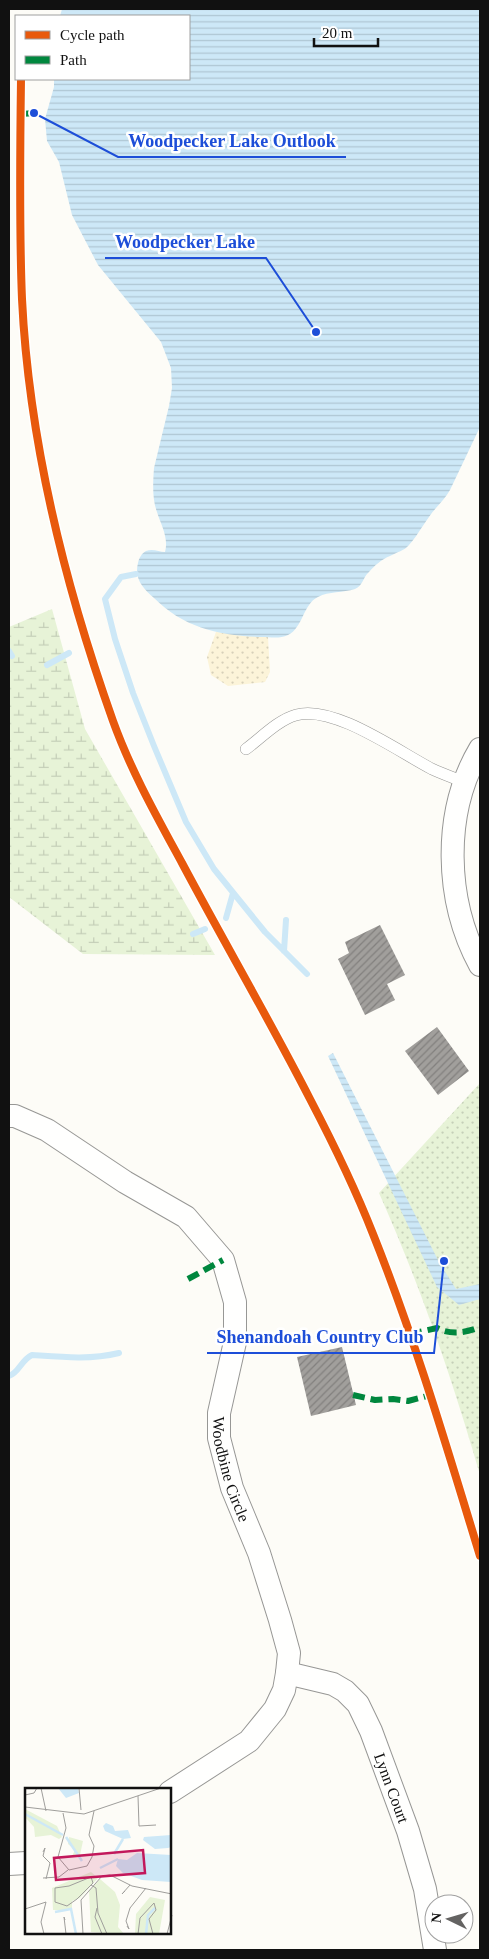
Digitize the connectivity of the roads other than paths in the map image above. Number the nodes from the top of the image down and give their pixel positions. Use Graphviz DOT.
graph roads {
  1 [pos="246,749"];
  2 [pos="480,750"];
  3 [pos="464,782"];
  4 [pos="480,965"];
  5 [pos="9,1116"];
  6 [pos="287,1674"];
  7 [pos="171,1791"];
  8 [pos="25,1863"];
  9 [pos="9,1864"];
  10 [pos="435,1950"];
  1 -- 3 [label="lane"];
  2 -- 3 [label="street"];
  3 -- 4 [label="street"];
  5 -- 6 [label="street, Woodbine Circle"];
  6 -- 7 [label="street, Woodbine Circle"];
  6 -- 10 [label="street, Lynn Court"];
  8 -- 9 [label="street"];
}
